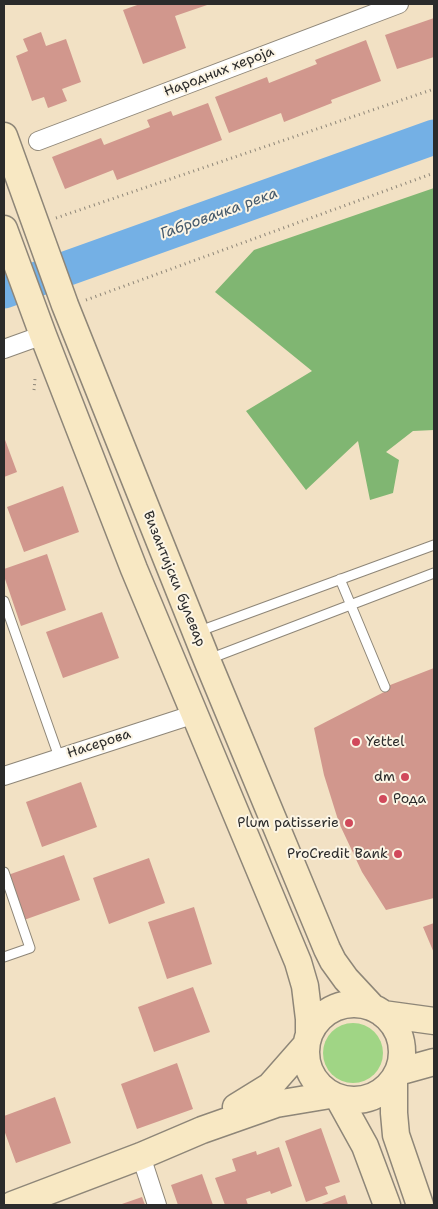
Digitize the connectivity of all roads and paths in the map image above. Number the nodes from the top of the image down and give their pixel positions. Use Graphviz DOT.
graph roads {
  1 [pos="399,4"];
  2 [pos="434,89"];
  3 [pos="4,136"];
  4 [pos="38,141"];
  5 [pos="434,173"];
  6 [pos="62,216"];
  7 [pos="6,236"];
  8 [pos="75,303"];
  9 [pos="39,325"];
  10 [pos="4,348"];
  11 [pos="434,545"];
  12 [pos="434,573"];
  13 [pos="340,579"];
  14 [pos="4,601"];
  15 [pos="350,604"];
  16 [pos="196,633"];
  17 [pos="207,660"];
  18 [pos="385,687"];
  19 [pos="195,714"];
  20 [pos="59,757"];
  21 [pos="4,776"];
  22 [pos="4,872"];
  23 [pos="4,957"];
  24 [pos="378,1011"];
  25 [pos="434,1021"];
  26 [pos="307,1040"];
  27 [pos="434,1062"];
  28 [pos="396,1076"];
  29 [pos="335,1097"];
  30 [pos="202,1130"];
  31 [pos="141,1156"];
  32 [pos="12,1205"];
  33 [pos="158,1205"];
  34 [pos="387,1205"];
  35 [pos="420,1205"];
  1 -- 4 [label="street, Народних хероја"];
  2 -- 6 [label="path"];
  3 -- 8 [label="street, Византијски булевар"];
  5 -- 8 [label="path"];
  7 -- 9 [label="street"];
  8 -- 16 [label="street, Византијски булевар"];
  9 -- 10 [label="street"];
  9 -- 19 [label="street"];
  11 -- 13 [label="lane"];
  12 -- 15 [label="lane"];
  13 -- 15 [label="lane"];
  13 -- 16 [label="lane"];
  14 -- 20 [label="lane"];
  15 -- 17 [label="lane"];
  15 -- 18 [label="lane"];
  16 -- 17 [label="street, Византијски булевар"];
  17 -- 24 [label="street, Византијски булевар"];
  19 -- 20 [label="street, Насерова"];
  19 -- 26 [label="street"];
  20 -- 21 [label="street, Насерова"];
  22 -- 23 [label="lane"];
  24 -- 25 [label="street"];
  24 -- 26 [label="street"];
  24 -- 28 [label="street"];
  26 -- 29 [label="street"];
  26 -- 30 [label="street"];
  27 -- 28 [label="street"];
  28 -- 29 [label="street"];
  28 -- 35 [label="street"];
  29 -- 30 [label="street"];
  29 -- 34 [label="street"];
  30 -- 31 [label="street"];
  31 -- 32 [label="street"];
  31 -- 33 [label="street"];
}
